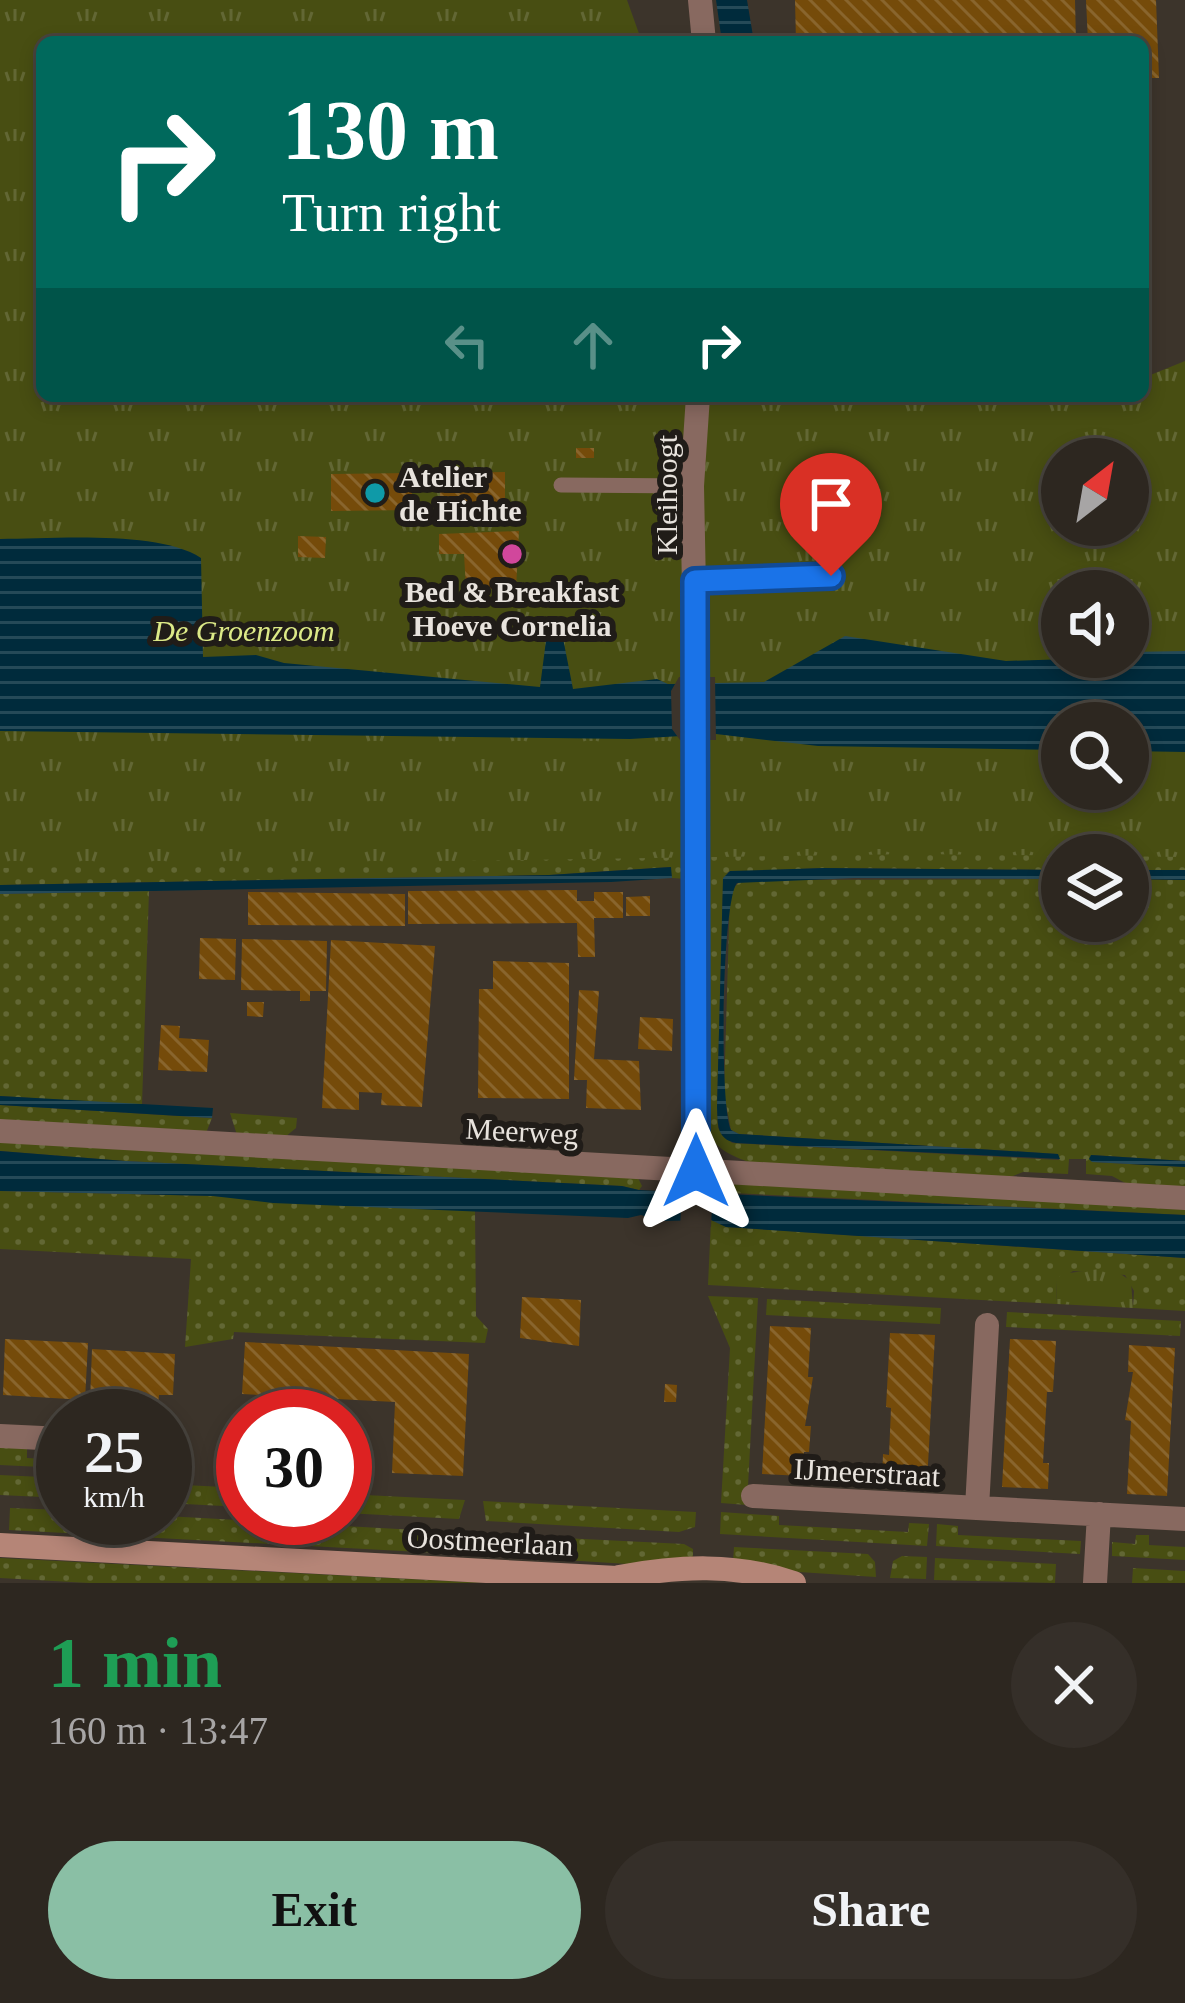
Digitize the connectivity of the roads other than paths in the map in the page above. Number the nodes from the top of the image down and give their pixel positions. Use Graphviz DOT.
graph roads {
  1 [pos="700,0"];
  2 [pos="703,36"];
  3 [pos="698,402"];
  4 [pos="561,485"];
  5 [pos="692,486"];
  6 [pos="831,576"];
  7 [pos="695,581"];
  8 [pos="0,1131"];
  9 [pos="696,1171"];
  10 [pos="1185,1198"];
  11 [pos="987,1325"];
  12 [pos="0,1436"];
  13 [pos="36,1438"];
  14 [pos="753,1496"];
  15 [pos="977,1508"];
  16 [pos="1099,1514"];
  17 [pos="1185,1519"];
  18 [pos="0,1544"];
  19 [pos="627,1580"];
  20 [pos="794,1583"];
  21 [pos="1095,1583"];
  1 -- 2 [label="street"];
  3 -- 5 [label="street, Kleihoogt"];
  4 -- 5 [label="lane"];
  5 -- 7 [label="street, Kleihoogt"];
  6 -- 7 [label="lane"];
  7 -- 9 [label="street, Kleihoogt"];
  8 -- 9 [label="street, Meerweg"];
  9 -- 10 [label="street, Meerweg"];
  11 -- 15 [label="street, IJmeerstraat"];
  12 -- 13 [label="street"];
  14 -- 15 [label="street, IJmeerstraat"];
  15 -- 16 [label="street, IJmeerstraat"];
  16 -- 17 [label="street, IJmeerstraat"];
  16 -- 21 [label="street"];
  18 -- 19 [label="street, Oostmeerlaan"];
  19 -- 20 [label="street, Oostmeerlaan"];
}
